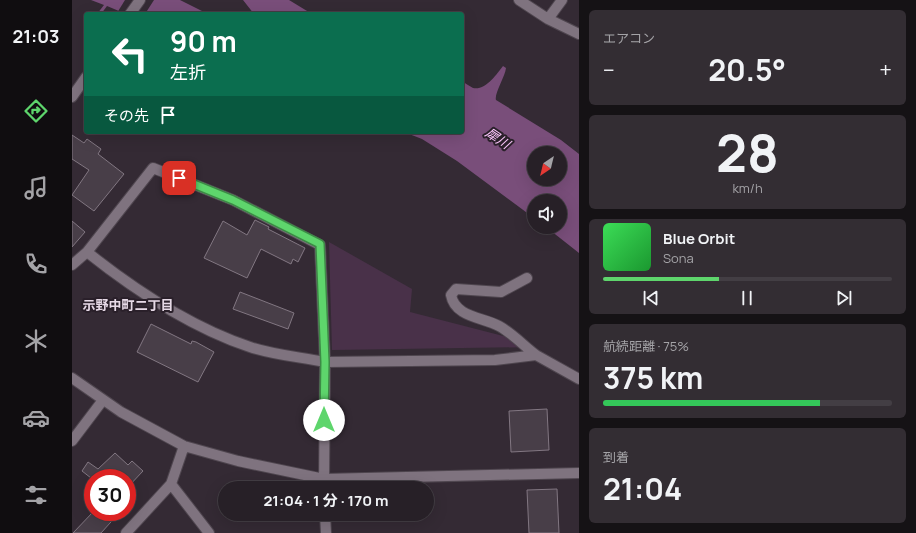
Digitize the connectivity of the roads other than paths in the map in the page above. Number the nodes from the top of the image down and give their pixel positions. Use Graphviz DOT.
graph roads {
  1 [pos="140,0"];
  2 [pos="519,0"];
  3 [pos="562,0"];
  4 [pos="131,12"];
  5 [pos="548,19"];
  6 [pos="579,34"];
  7 [pos="84,80"];
  8 [pos="72,97"];
  9 [pos="87,252"];
  10 [pos="72,266"];
  11 [pos="527,278"];
  12 [pos="536,355"];
  13 [pos="325,362"];
  14 [pos="72,378"];
  15 [pos="579,379"];
  16 [pos="103,400"];
  17 [pos="72,441"];
  18 [pos="184,446"];
  19 [pos="579,473"];
  20 [pos="316,481"];
  21 [pos="324,481"];
  22 [pos="375,481"];
  23 [pos="172,484"];
  24 [pos="325,521"];
  25 [pos="126,533"];
  26 [pos="209,533"];
  27 [pos="326,533"];
  1 -- 4 [label="street"];
  2 -- 5 [label="street"];
  3 -- 5 [label="street"];
  5 -- 6 [label="street"];
  7 -- 8 [label="street"];
  9 -- 10 [label="street"];
  9 -- 13 [label="street"];
  9 -- 13 [label="street"];
  11 -- 12 [label="street"];
  12 -- 13 [label="street"];
  12 -- 15 [label="street"];
  13 -- 21 [label="street"];
  14 -- 16 [label="street"];
  16 -- 17 [label="street"];
  16 -- 18 [label="street"];
  18 -- 20 [label="street"];
  18 -- 23 [label="street"];
  19 -- 22 [label="street"];
  23 -- 25 [label="street"];
  23 -- 26 [label="street"];
  24 -- 27 [label="street"];
}
